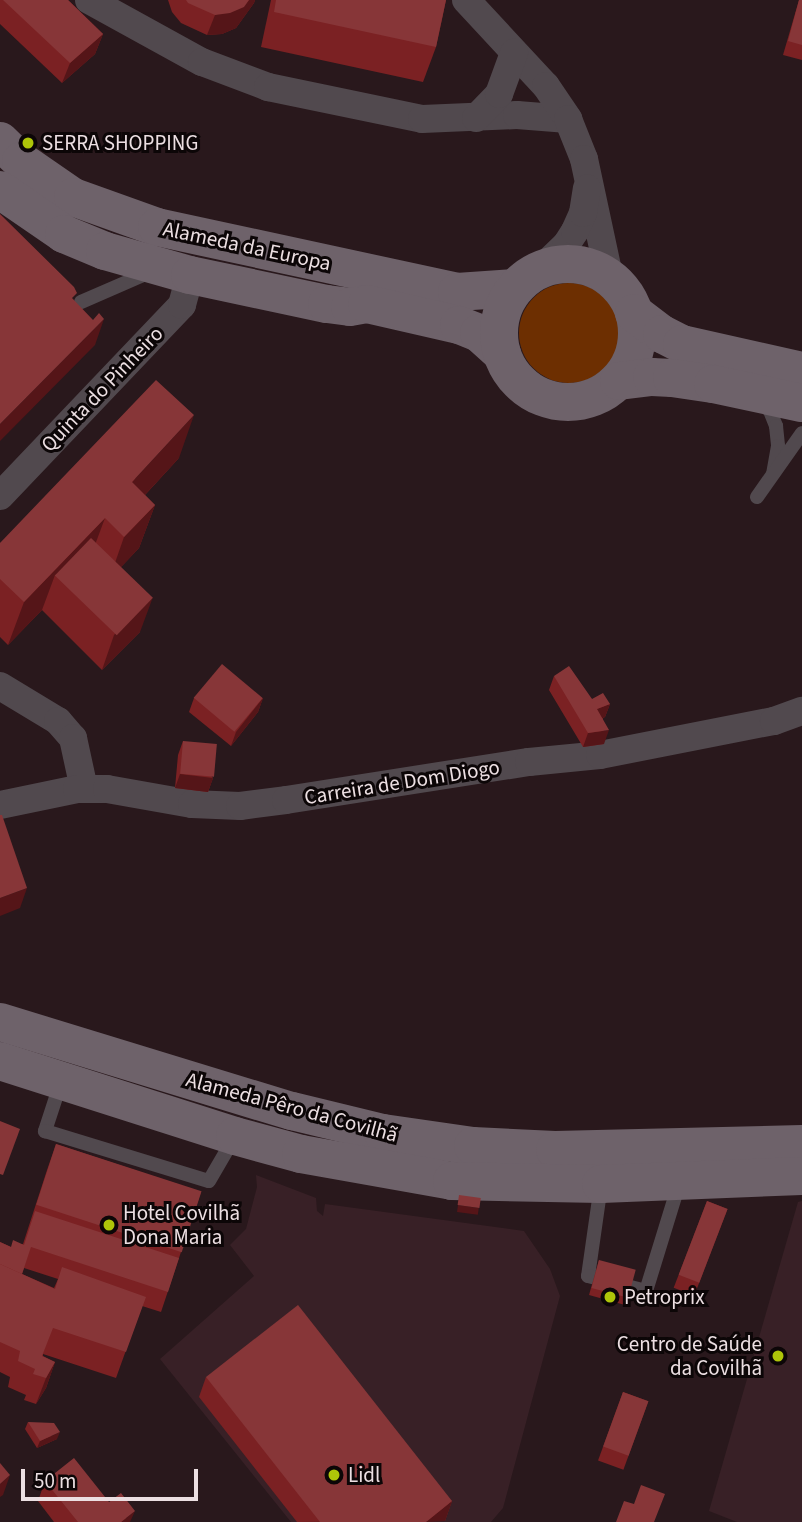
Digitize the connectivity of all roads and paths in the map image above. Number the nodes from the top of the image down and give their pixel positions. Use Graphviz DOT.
graph roads {
  1 [pos="89,0"];
  2 [pos="466,0"];
  3 [pos="514,52"];
  4 [pos="476,118"];
  5 [pos="568,119"];
  6 [pos="0,141"];
  7 [pos="588,185"];
  8 [pos="5,197"];
  9 [pos="174,271"];
  10 [pos="608,276"];
  11 [pos="529,277"];
  12 [pos="74,308"];
  13 [pos="634,313"];
  14 [pos="502,354"];
  15 [pos="802,371"];
  16 [pos="619,382"];
  17 [pos="764,395"];
  18 [pos="802,403"];
  19 [pos="802,433"];
  20 [pos="773,474"];
  21 [pos="0,496"];
  22 [pos="757,497"];
  23 [pos="0,686"];
  24 [pos="802,711"];
  25 [pos="84,789"];
  26 [pos="0,805"];
  27 [pos="0,1021"];
  28 [pos="0,1061"];
  29 [pos="62,1080"];
  30 [pos="235,1136"];
  31 [pos="802,1144"];
  32 [pos="802,1176"];
  33 [pos="679,1183"];
  34 [pos="601,1184"];
  1 -- 4 [label="street"];
  2 -- 3 [label="street"];
  3 -- 4 [label="street"];
  3 -- 5 [label="street"];
  4 -- 5 [label="street"];
  5 -- 7 [label="street"];
  6 -- 11 [label="main road, Alameda da Europa"];
  7 -- 10 [label="street"];
  7 -- 11 [label="street"];
  8 -- 9 [label="main road, Alameda da Europa"];
  9 -- 12 [label="lane"];
  9 -- 14 [label="main road, Alameda da Europa"];
  9 -- 21 [label="street, Quinta do Pinheiro"];
  10 -- 11 [label="main road, Alameda da Europa"];
  10 -- 13 [label="main road"];
  11 -- 14 [label="main road"];
  13 -- 15 [label="main road"];
  13 -- 16 [label="main road"];
  14 -- 16 [label="main road, Alameda da Europa"];
  16 -- 17 [label="main road, Alameda da Europa"];
  17 -- 18 [label="main road, Alameda da Europa"];
  17 -- 20 [label="lane"];
  19 -- 20 [label="lane"];
  20 -- 22 [label="lane"];
  23 -- 25 [label="street"];
  24 -- 25 [label="street, Carreira de Dom Diogo"];
  25 -- 26 [label="street, Carreira de Dom Diogo"];
  27 -- 31 [label="main road, Alameda Pêro da Covilhã"];
  28 -- 29 [label="main road, Alameda Pêro da Covilhã"];
  29 -- 30 [label="main road, Alameda Pêro da Covilhã"];
  29 -- 30 [label="lane"];
  30 -- 34 [label="main road, Alameda Pêro da Covilhã"];
  32 -- 33 [label="main road, Alameda Pêro da Covilhã"];
  33 -- 34 [label="main road, Alameda Pêro da Covilhã"];
  33 -- 34 [label="lane"];
}
